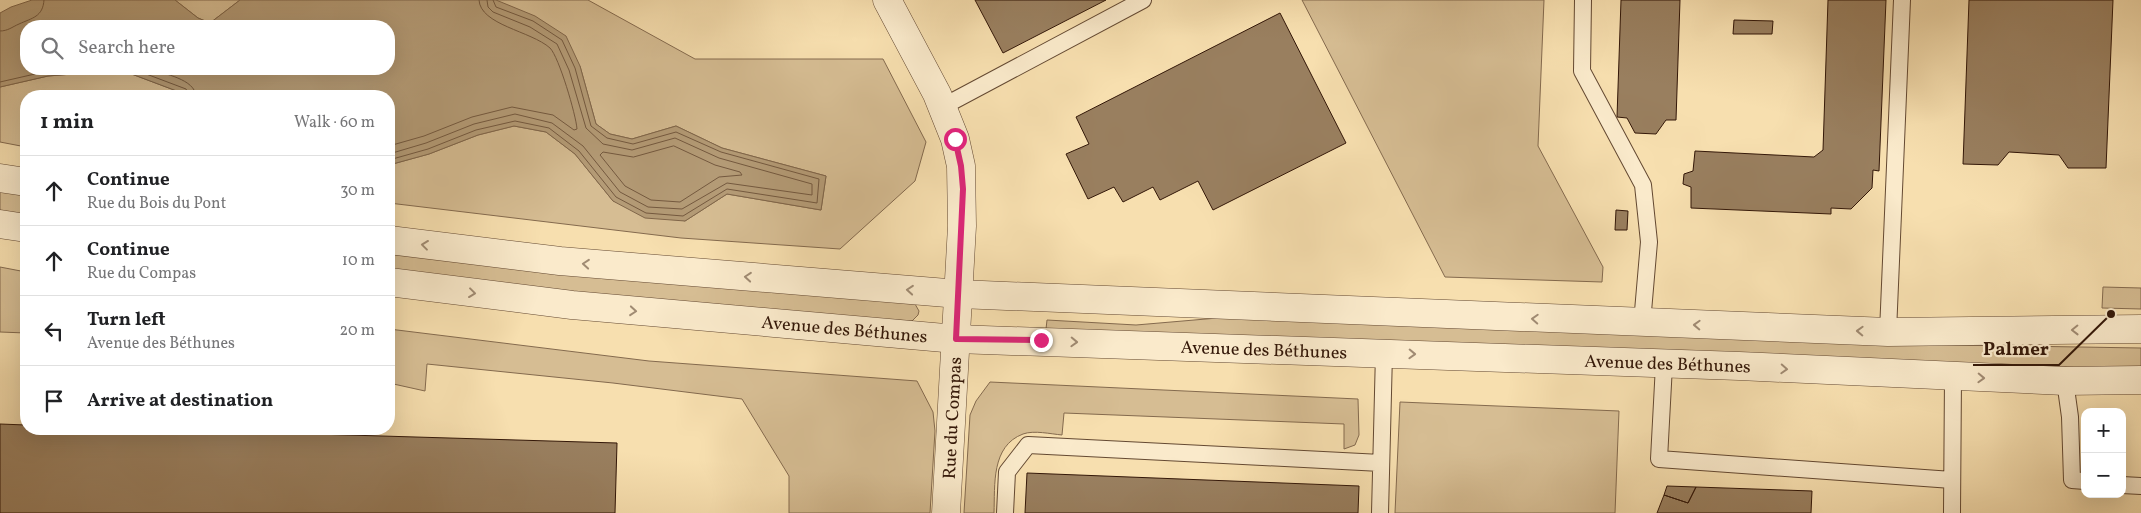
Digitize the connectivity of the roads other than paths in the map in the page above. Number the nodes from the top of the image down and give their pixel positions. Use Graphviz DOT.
graph roads {
  1 [pos="887,0"];
  2 [pos="1144,0"];
  3 [pos="1583,0"];
  4 [pos="1902,0"];
  5 [pos="942,107"];
  6 [pos="0,178"];
  7 [pos="20,181"];
  8 [pos="0,224"];
  9 [pos="20,227"];
  10 [pos="395,241"];
  11 [pos="395,283"];
  12 [pos="959,294"];
  13 [pos="1642,323"];
  14 [pos="2141,329"];
  15 [pos="1888,332"];
  16 [pos="956,339"];
  17 [pos="1384,353"];
  18 [pos="1664,365"];
  19 [pos="1953,377"];
  20 [pos="2141,380"];
  21 [pos="2064,381"];
  22 [pos="1381,463"];
  23 [pos="1952,480"];
  24 [pos="2081,481"];
  25 [pos="2126,485"];
  26 [pos="2141,486"];
  27 [pos="946,513"];
  28 [pos="1005,513"];
  29 [pos="1380,513"];
  30 [pos="1952,513"];
  1 -- 5 [label="street, Rue du Compas"];
  2 -- 5 [label="lane"];
  3 -- 13 [label="lane"];
  4 -- 15 [label="lane"];
  5 -- 12 [label="street, Rue du Compas"];
  6 -- 7 [label="street"];
  8 -- 9 [label="street"];
  12 -- 10 [label="street, one-way"];
  11 -- 16 [label="street, Avenue des Béthunes, one-way"];
  13 -- 12 [label="street, one-way"];
  12 -- 16 [label="street, Rue du Compas"];
  15 -- 13 [label="street, one-way"];
  14 -- 15 [label="street, one-way"];
  16 -- 17 [label="street, Avenue des Béthunes, one-way"];
  16 -- 27 [label="street, Rue du Compas"];
  17 -- 18 [label="street, Avenue des Béthunes, one-way"];
  17 -- 22 [label="lane"];
  18 -- 19 [label="street, Avenue des Béthunes, one-way"];
  18 -- 23 [label="lane"];
  19 -- 21 [label="street, Avenue des Béthunes, one-way"];
  19 -- 23 [label="lane"];
  20 -- 21 [label="street, Avenue des Béthunes"];
  21 -- 24 [label="lane"];
  22 -- 28 [label="lane"];
  22 -- 29 [label="lane"];
  23 -- 30 [label="lane"];
  25 -- 26 [label="lane"];
}
